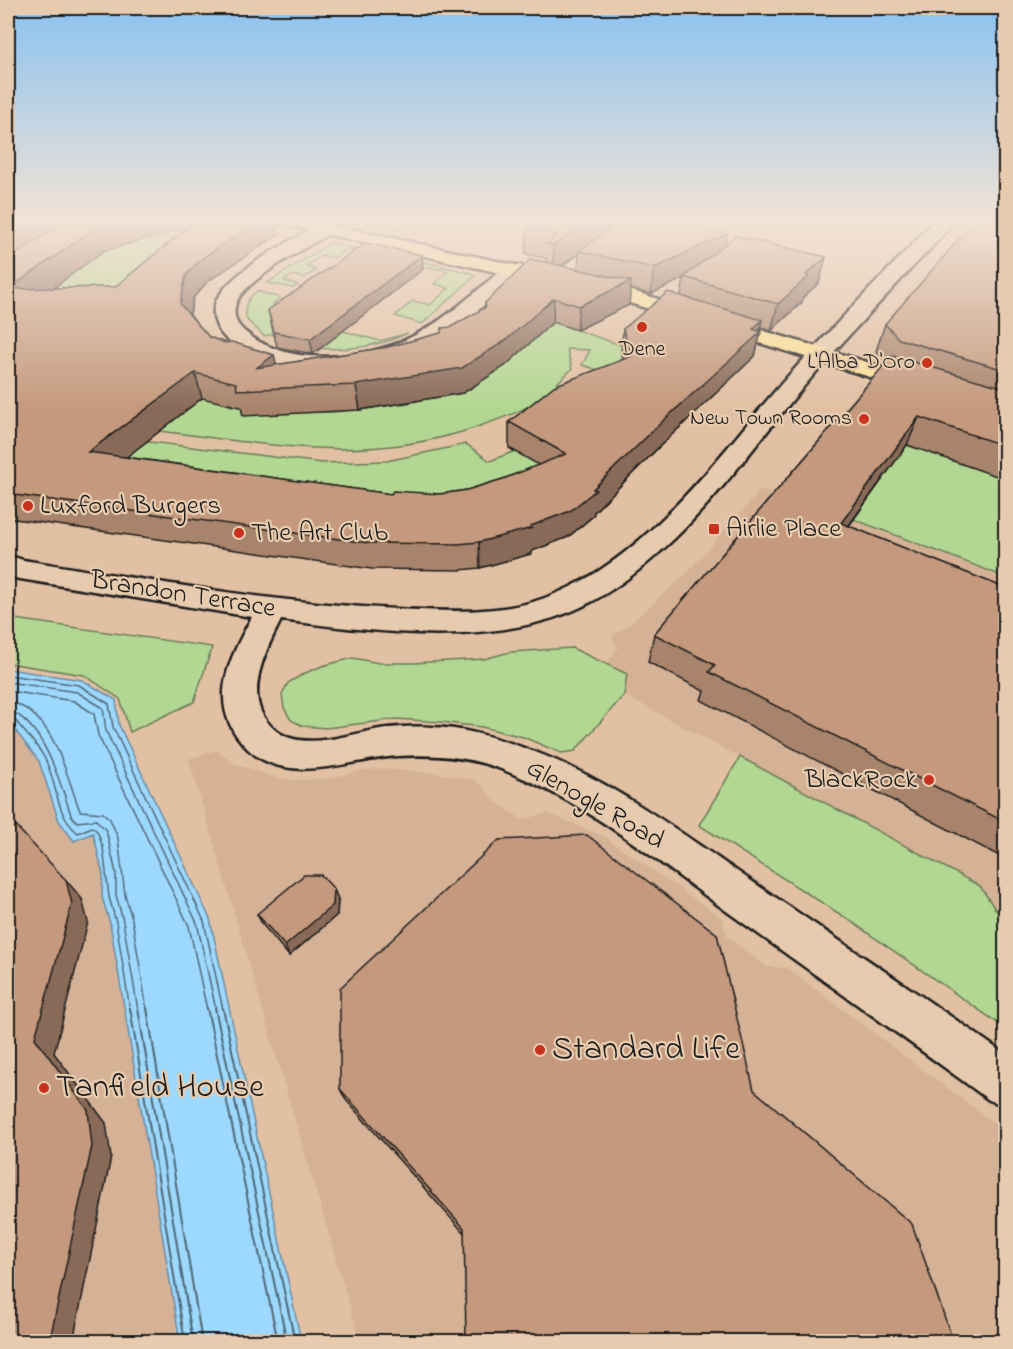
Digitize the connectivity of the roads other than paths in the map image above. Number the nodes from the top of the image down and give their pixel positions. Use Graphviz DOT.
graph roads {
  1 [pos="245,283"];
  2 [pos="497,283"];
  3 [pos="575,283"];
  4 [pos="887,283"];
  5 [pos="821,355"];
  6 [pos="1005,412"];
  7 [pos="10,568"];
  8 [pos="272,609"];
  9 [pos="1005,1083"];
  1 -- 2 [label="street"];
  3 -- 5 [label="main road"];
  4 -- 5 [label="street, Brandon Terrace"];
  5 -- 6 [label="main road"];
  5 -- 8 [label="street, Brandon Terrace"];
  7 -- 8 [label="street, Brandon Terrace"];
  8 -- 9 [label="street, Glenogle Road"];
}
